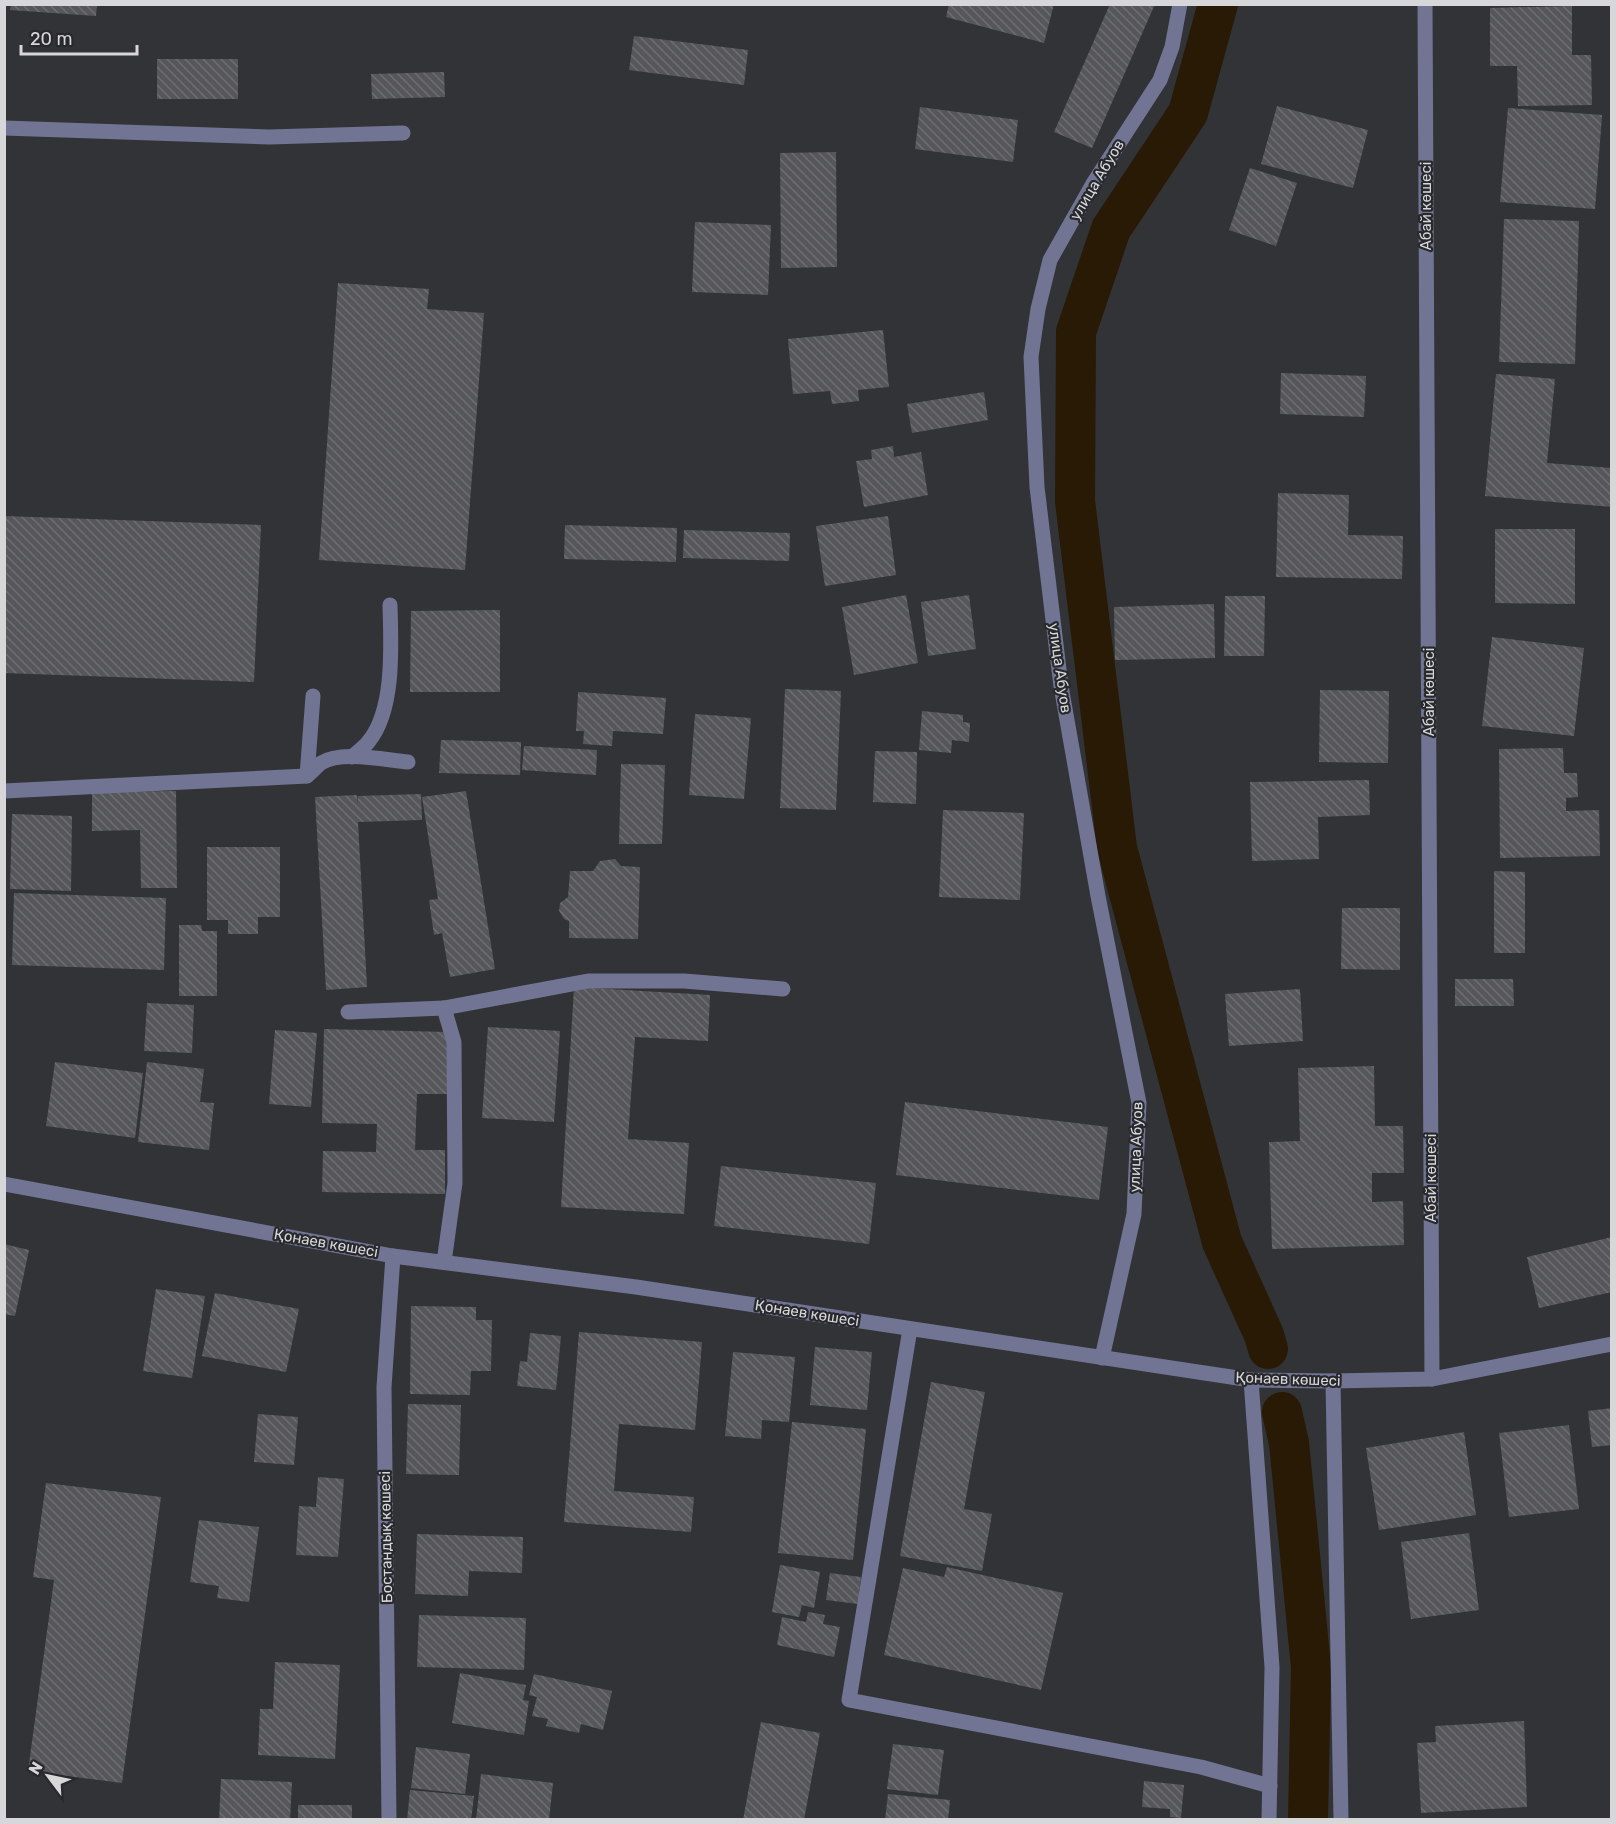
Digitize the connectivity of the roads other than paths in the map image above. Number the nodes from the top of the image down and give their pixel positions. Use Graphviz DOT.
graph roads {
  1 [pos="1180,4"];
  2 [pos="1425,4"];
  3 [pos="4,128"];
  4 [pos="403,133"];
  5 [pos="390,605"];
  6 [pos="313,696"];
  7 [pos="352,757"];
  8 [pos="408,762"];
  9 [pos="307,776"];
  10 [pos="4,791"];
  11 [pos="783,989"];
  12 [pos="444,1008"];
  13 [pos="348,1012"];
  14 [pos="4,1184"];
  15 [pos="393,1256"];
  16 [pos="444,1262"];
  17 [pos="910,1329"];
  18 [pos="1611,1344"];
  19 [pos="1102,1358"];
  20 [pos="1432,1379"];
  21 [pos="1251,1380"];
  22 [pos="1333,1381"];
  23 [pos="1269,1786"];
  24 [pos="389,1820"];
  25 [pos="1269,1820"];
  26 [pos="1341,1820"];
  1 -- 19 [label="street, улица Абуов"];
  2 -- 20 [label="street, Абай көшесі"];
  3 -- 4 [label="street"];
  5 -- 7 [label="street"];
  6 -- 9 [label="street"];
  7 -- 8 [label="street"];
  7 -- 9 [label="street"];
  9 -- 10 [label="street"];
  11 -- 12 [label="street"];
  12 -- 13 [label="street"];
  12 -- 16 [label="street"];
  14 -- 15 [label="street, Қонаев көшесі"];
  15 -- 16 [label="street, Қонаев көшесі"];
  15 -- 24 [label="street, Бостандық көшесі"];
  16 -- 17 [label="street, Қонаев көшесі"];
  17 -- 19 [label="street, Қонаев көшесі"];
  17 -- 23 [label="street"];
  18 -- 20 [label="street, Қонаев көшесі"];
  19 -- 21 [label="street, Қонаев көшесі"];
  20 -- 22 [label="street, Қонаев көшесі"];
  21 -- 22 [label="street, Қонаев көшесі"];
  21 -- 23 [label="street"];
  22 -- 26 [label="street"];
  23 -- 25 [label="street"];
}
